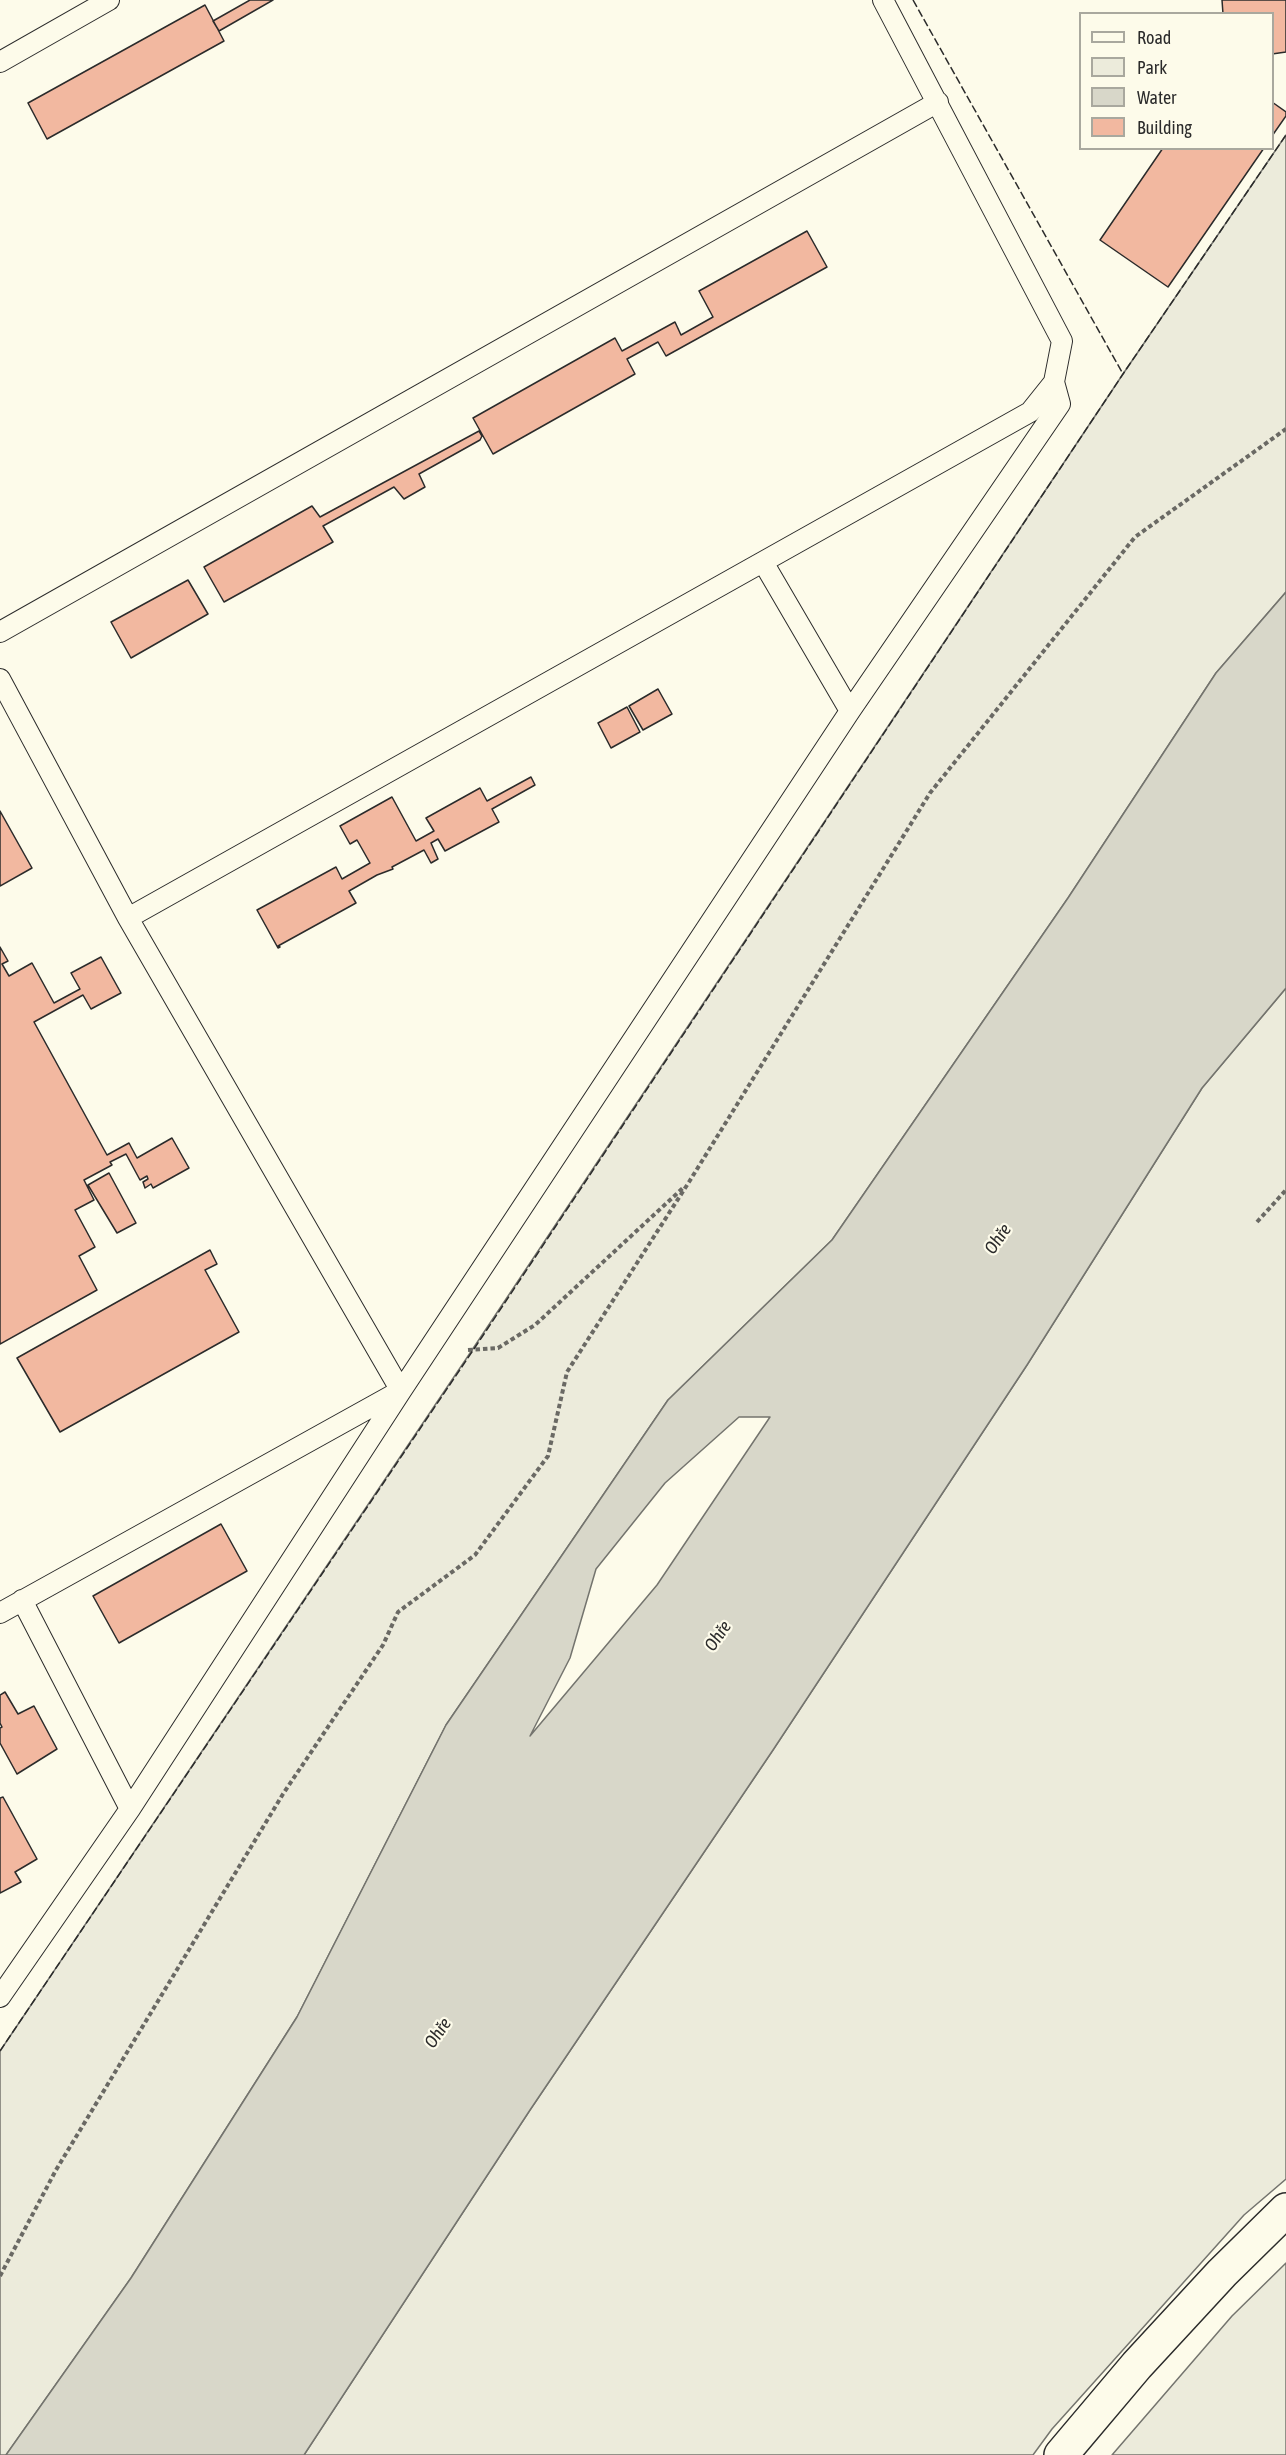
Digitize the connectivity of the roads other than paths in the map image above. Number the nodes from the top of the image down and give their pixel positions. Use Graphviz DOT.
graph roads {
  1 [pos="109,0"];
  2 [pos="883,0"];
  3 [pos="0,62"];
  4 [pos="938,102"];
  5 [pos="1054,382"];
  6 [pos="763,562"];
  7 [pos="0,632"];
  8 [pos="0,679"];
  9 [pos="850,711"];
  10 [pos="128,918"];
  11 [pos="401,1391"];
  12 [pos="22,1600"];
  13 [pos="0,1613"];
  14 [pos="130,1809"];
  15 [pos="0,1997"];
  16 [pos="1286,2210"];
  17 [pos="1061,2455"];
  1 -- 3 [label="lane"];
  2 -- 4 [label="lane"];
  4 -- 5 [label="lane"];
  4 -- 7 [label="lane"];
  5 -- 6 [label="lane"];
  5 -- 9 [label="lane"];
  6 -- 9 [label="lane"];
  6 -- 10 [label="lane"];
  8 -- 10 [label="lane"];
  9 -- 11 [label="lane"];
  10 -- 11 [label="lane"];
  11 -- 12 [label="lane"];
  11 -- 14 [label="lane"];
  12 -- 13 [label="lane"];
  12 -- 14 [label="lane"];
  14 -- 15 [label="lane"];
  16 -- 17 [label="street"];
}
